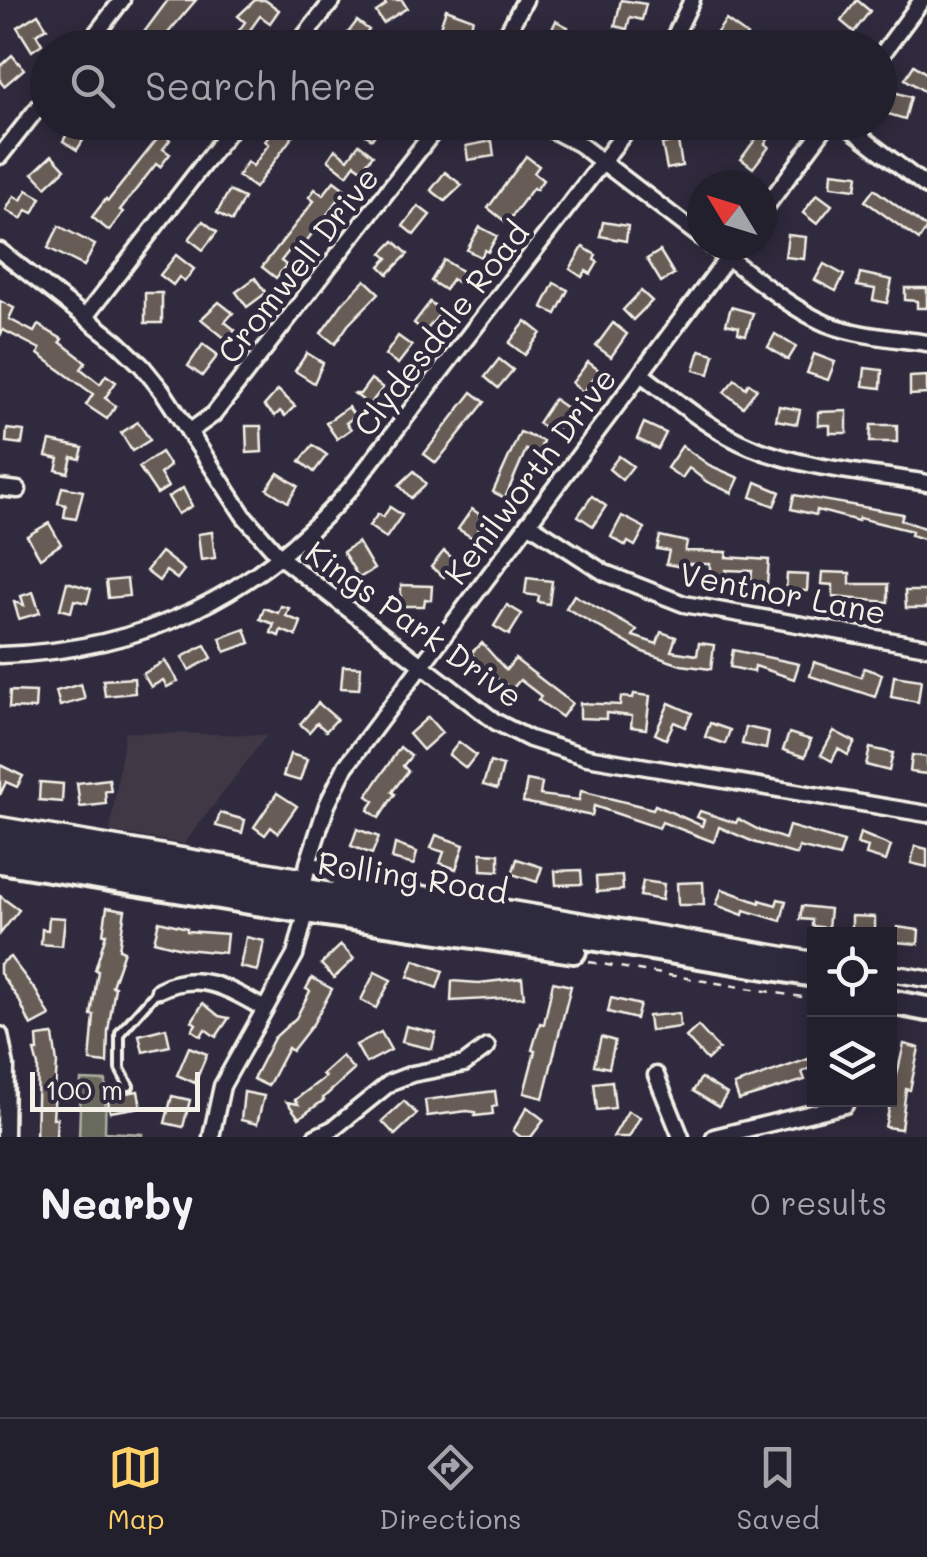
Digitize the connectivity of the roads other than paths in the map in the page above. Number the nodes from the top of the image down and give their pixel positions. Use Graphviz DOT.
graph roads {
  1 [pos="122,0"];
  2 [pos="333,0"];
  3 [pos="525,0"];
  4 [pos="692,0"];
  5 [pos="922,0"];
  6 [pos="99,30"];
  7 [pos="309,30"];
  8 [pos="509,30"];
  9 [pos="678,30"];
  10 [pos="897,33"];
  11 [pos="30,118"];
  12 [pos="222,140"];
  13 [pos="427,140"];
  14 [pos="572,140"];
  15 [pos="619,140"];
  16 [pos="816,140"];
  17 [pos="866,140"];
  18 [pos="0,156"];
  19 [pos="604,162"];
  20 [pos="927,186"];
  21 [pos="777,192"];
  22 [pos="687,226"];
  23 [pos="0,252"];
  24 [pos="725,260"];
  25 [pos="742,260"];
  26 [pos="84,317"];
  27 [pos="927,343"];
  28 [pos="640,374"];
  29 [pos="189,432"];
  30 [pos="927,483"];
  31 [pos="0,488"];
  32 [pos="18,490"];
  33 [pos="528,522"];
  34 [pos="280,558"];
  35 [pos="927,647"];
  36 [pos="0,655"];
  37 [pos="420,666"];
  38 [pos="927,814"];
  39 [pos="0,825"];
  40 [pos="0,840"];
  41 [pos="0,861"];
  42 [pos="309,887"];
  43 [pos="807,959"];
  44 [pos="807,974"];
  45 [pos="897,974"];
  46 [pos="927,979"];
  47 [pos="807,989"];
  48 [pos="897,989"];
  49 [pos="158,990"];
  50 [pos="927,994"];
  51 [pos="897,1003"];
  52 [pos="264,1008"];
  53 [pos="927,1008"];
  54 [pos="0,1035"];
  55 [pos="487,1047"];
  56 [pos="656,1075"];
  57 [pos="129,1086"];
  58 [pos="841,1107"];
  59 [pos="321,1136"];
  60 [pos="5,1137"];
  61 [pos="211,1137"];
  62 [pos="681,1137"];
  63 [pos="714,1137"];
  1 -- 6 [label="street"];
  2 -- 7 [label="street"];
  3 -- 8 [label="street"];
  4 -- 9 [label="street"];
  5 -- 10 [label="street"];
  11 -- 18 [label="street"];
  12 -- 26 [label="street"];
  13 -- 29 [label="street, Cromwell Drive"];
  14 -- 19 [label="street"];
  15 -- 19 [label="street, Clydesdale Road"];
  16 -- 21 [label="street"];
  17 -- 20 [label="street"];
  19 -- 22 [label="street"];
  19 -- 34 [label="street, Clydesdale Road"];
  23 -- 26 [label="street, Kings Park Drive"];
  24 -- 28 [label="street, Kenilworth Drive"];
  25 -- 27 [label="street"];
  26 -- 29 [label="street, Kings Park Drive"];
  28 -- 30 [label="street"];
  28 -- 33 [label="street, Kenilworth Drive"];
  29 -- 34 [label="street, Kings Park Drive"];
  31 -- 32 [label="street"];
  33 -- 35 [label="street, Ventnor Lane"];
  33 -- 37 [label="street, Kenilworth Drive"];
  34 -- 36 [label="street, Clydesdale Road"];
  34 -- 37 [label="street, Kings Park Drive"];
  37 -- 38 [label="street, Kings Park Drive"];
  37 -- 42 [label="street, Kenilworth Drive"];
  39 -- 42 [label="street, Rolling Road"];
  40 -- 42 [label="main road, Rolling Road"];
  41 -- 42 [label="main road, Rolling Road"];
  42 -- 43 [label="street, Rolling Road"];
  42 -- 44 [label="main road, Rolling Road"];
  42 -- 47 [label="main road, Rolling Road"];
  42 -- 52 [label="street, Kenilworth Drive"];
  45 -- 46 [label="street"];
  48 -- 50 [label="main road"];
  49 -- 52 [label="street"];
  49 -- 57 [label="lane"];
  51 -- 53 [label="main road"];
  52 -- 61 [label="street, Kenilworth Drive"];
  54 -- 60 [label="street"];
  55 -- 59 [label="street"];
  56 -- 62 [label="street"];
  58 -- 63 [label="street"];
}
